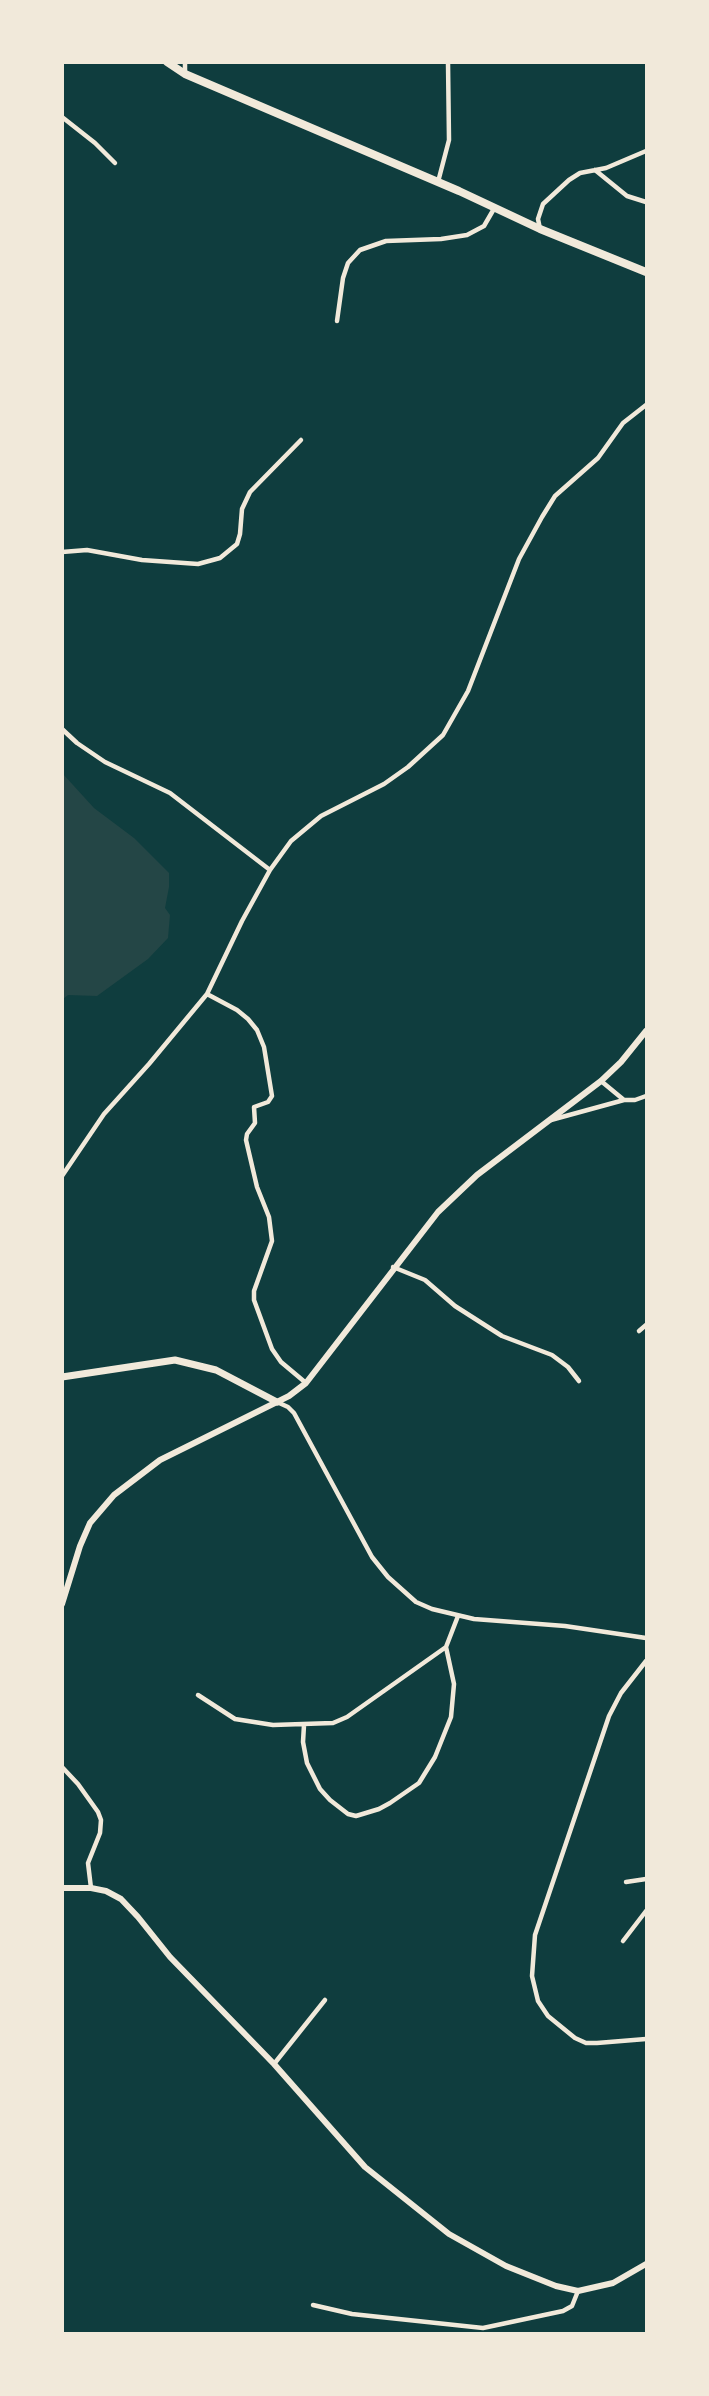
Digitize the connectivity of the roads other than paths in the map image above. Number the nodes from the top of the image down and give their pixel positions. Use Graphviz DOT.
graph roads {
  1 [pos="167,62"];
  2 [pos="185,62"];
  3 [pos="448,62"];
  4 [pos="185,74"];
  5 [pos="62,117"];
  6 [pos="646,151"];
  7 [pos="115,163"];
  8 [pos="595,170"];
  9 [pos="438,182"];
  10 [pos="646,202"];
  11 [pos="495,207"];
  12 [pos="540,229"];
  13 [pos="646,272"];
  14 [pos="337,321"];
  15 [pos="646,405"];
  16 [pos="301,440"];
  17 [pos="62,552"];
  18 [pos="62,729"];
  19 [pos="270,870"];
  20 [pos="207,994"];
  21 [pos="646,1031"];
  22 [pos="601,1081"];
  23 [pos="646,1096"];
  24 [pos="624,1100"];
  25 [pos="551,1120"];
  26 [pos="62,1176"];
  27 [pos="393,1267"];
  28 [pos="646,1325"];
  29 [pos="639,1331"];
  30 [pos="62,1377"];
  31 [pos="579,1381"];
  32 [pos="306,1383"];
  33 [pos="277,1402"];
  34 [pos="62,1604"];
  35 [pos="458,1616"];
  36 [pos="646,1638"];
  37 [pos="446,1647"];
  38 [pos="646,1661"];
  39 [pos="198,1695"];
  40 [pos="304,1725"];
  41 [pos="62,1767"];
  42 [pos="646,1879"];
  43 [pos="626,1882"];
  44 [pos="62,1888"];
  45 [pos="92,1888"];
  46 [pos="646,1911"];
  47 [pos="623,1941"];
  48 [pos="325,2000"];
  49 [pos="646,2039"];
  50 [pos="274,2064"];
  51 [pos="646,2264"];
  52 [pos="578,2291"];
  53 [pos="313,2305"];
  1 -- 4 [label="highway"];
  2 -- 4 [label="street"];
  3 -- 9 [label="street"];
  4 -- 9 [label="highway"];
  5 -- 7 [label="street"];
  6 -- 8 [label="street"];
  8 -- 10 [label="street"];
  8 -- 12 [label="street"];
  9 -- 11 [label="highway"];
  11 -- 12 [label="highway"];
  11 -- 14 [label="street"];
  12 -- 13 [label="highway"];
  15 -- 19 [label="street"];
  16 -- 17 [label="street"];
  18 -- 19 [label="street"];
  19 -- 20 [label="street"];
  20 -- 26 [label="street"];
  20 -- 32 [label="street"];
  21 -- 22 [label="main road"];
  22 -- 24 [label="street"];
  22 -- 25 [label="main road"];
  23 -- 24 [label="street"];
  24 -- 25 [label="street"];
  25 -- 27 [label="main road"];
  27 -- 31 [label="street"];
  27 -- 32 [label="main road"];
  28 -- 29 [label="street"];
  30 -- 33 [label="main road"];
  32 -- 33 [label="main road"];
  33 -- 34 [label="main road"];
  33 -- 35 [label="street"];
  35 -- 36 [label="street"];
  35 -- 37 [label="street"];
  37 -- 40 [label="street"];
  37 -- 40 [label="street"];
  38 -- 49 [label="street"];
  39 -- 40 [label="street"];
  41 -- 45 [label="street"];
  42 -- 43 [label="street"];
  44 -- 45 [label="main road"];
  45 -- 50 [label="main road"];
  46 -- 47 [label="street"];
  48 -- 50 [label="street"];
  50 -- 52 [label="main road"];
  51 -- 52 [label="main road"];
  52 -- 53 [label="street"];
}
